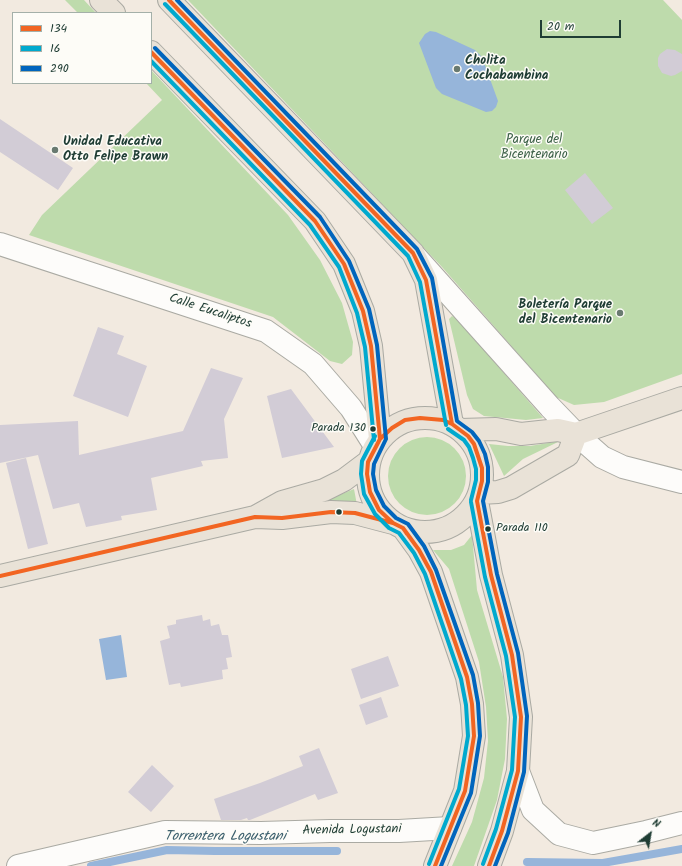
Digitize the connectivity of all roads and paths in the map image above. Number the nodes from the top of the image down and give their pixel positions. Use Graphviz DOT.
graph roads {
  1 [pos="101,0"];
  2 [pos="169,0"];
  3 [pos="113,12"];
  4 [pos="152,53"];
  5 [pos="0,244"];
  6 [pos="413,253"];
  7 [pos="682,398"];
  8 [pos="456,427"];
  9 [pos="576,434"];
  10 [pos="374,449"];
  11 [pos="682,482"];
  12 [pos="479,497"];
  13 [pos="255,517"];
  14 [pos="398,525"];
  15 [pos="0,576"];
  16 [pos="518,772"];
  17 [pos="682,823"];
  18 [pos="450,828"];
  19 [pos="18,866"];
  20 [pos="435,866"];
  21 [pos="489,866"];
  1 -- 3 [label="main road"];
  2 -- 6 [label="main road"];
  4 -- 10 [label="main road"];
  5 -- 10 [label="street, Calle Eucaliptos"];
  6 -- 8 [label="main road"];
  6 -- 9 [label="street"];
  7 -- 9 [label="main road"];
  8 -- 9 [label="main road"];
  8 -- 10 [label="main road"];
  8 -- 12 [label="main road"];
  9 -- 11 [label="street"];
  9 -- 12 [label="main road"];
  10 -- 13 [label="main road"];
  10 -- 14 [label="main road"];
  12 -- 14 [label="main road"];
  12 -- 16 [label="main road"];
  13 -- 14 [label="main road"];
  13 -- 15 [label="main road"];
  14 -- 18 [label="main road"];
  16 -- 17 [label="street"];
  16 -- 21 [label="main road"];
  18 -- 19 [label="street, Avenida Logustani"];
  18 -- 20 [label="main road"];
}
